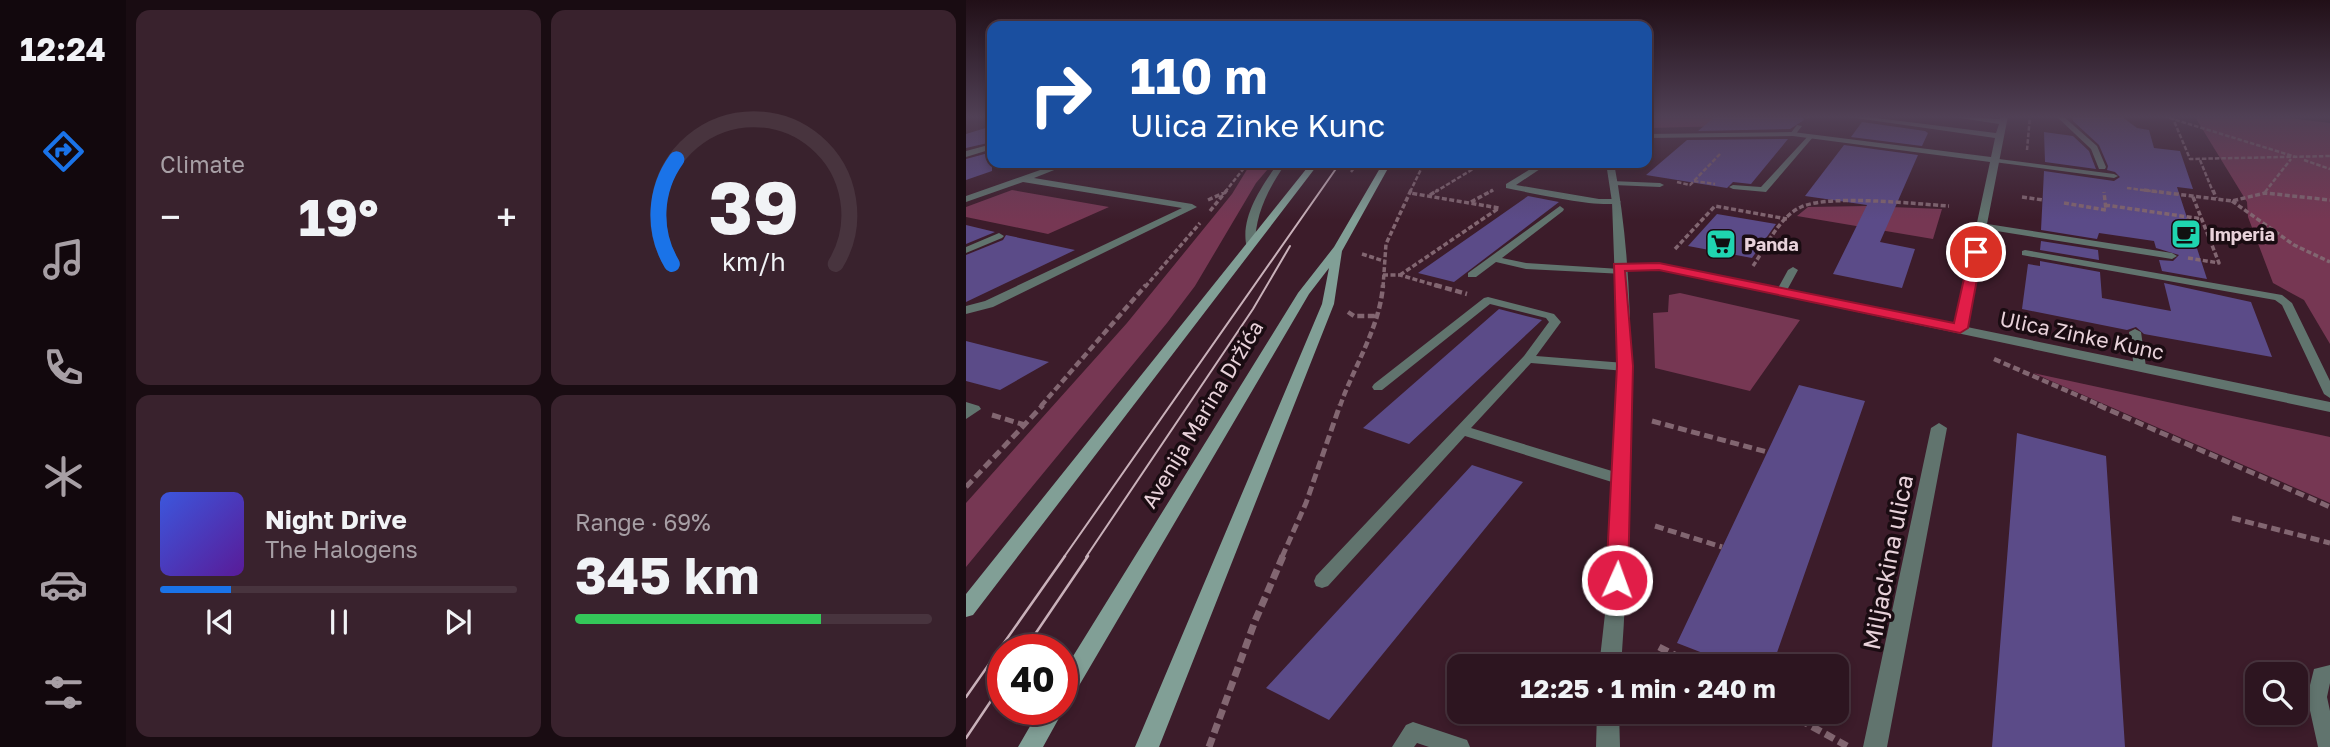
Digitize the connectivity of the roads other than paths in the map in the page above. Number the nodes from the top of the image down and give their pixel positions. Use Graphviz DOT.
graph roads {
  1 [pos="1798,151"];
  2 [pos="1924,151"];
  3 [pos="1996,151"];
  4 [pos="2095,151"];
  5 [pos="1994,160"];
  6 [pos="2102,167"];
  7 [pos="1054,168"];
  8 [pos="1279,168"];
  9 [pos="1311,168"];
  10 [pos="1384,168"];
  11 [pos="1537,168"];
  12 [pos="1611,168"];
  13 [pos="2114,176"];
  14 [pos="1023,179"];
  15 [pos="1614,183"];
  16 [pos="1663,183"];
  17 [pos="1509,186"];
  18 [pos="1733,187"];
  19 [pos="1495,191"];
  20 [pos="966,200"];
  21 [pos="1617,202"];
  22 [pos="1560,209"];
  23 [pos="1981,226"];
  24 [pos="999,236"];
  25 [pos="1250,246"];
  26 [pos="1339,248"];
  27 [pos="966,250"];
  28 [pos="2025,253"];
  29 [pos="2172,256"];
  30 [pos="1494,259"];
  31 [pos="1619,270"];
  32 [pos="1793,270"];
  33 [pos="1472,275"];
  34 [pos="1781,292"];
  35 [pos="966,310"];
  36 [pos="1960,328"];
  37 [pos="2135,332"];
  38 [pos="1528,359"];
  39 [pos="1625,366"];
  40 [pos="2140,367"];
  41 [pos="1378,387"];
  42 [pos="2330,394"];
  43 [pos="2330,407"];
  44 [pos="1938,428"];
  45 [pos="1462,430"];
  46 [pos="1620,479"];
  47 [pos="1322,581"];
  48 [pos="966,609"];
  49 [pos="1611,654"];
  50 [pos="1078,667"];
  51 [pos="2330,674"];
  52 [pos="1608,724"];
  53 [pos="1043,725"];
  54 [pos="1030,747"];
  55 [pos="1147,747"];
  56 [pos="1402,747"];
  57 [pos="1460,747"];
  58 [pos="1608,747"];
  59 [pos="1875,747"];
  60 [pos="2328,747"];
  1 -- 18 [label="lane"];
  2 -- 5 [label="street"];
  3 -- 5 [label="street"];
  4 -- 6 [label="lane"];
  5 -- 13 [label="lane"];
  5 -- 23 [label="street"];
  7 -- 14 [label="street"];
  8 -- 25 [label="lane"];
  9 -- 25 [label="main road"];
  10 -- 26 [label="main road, Avenija Marina Držića"];
  11 -- 17 [label="lane"];
  12 -- 15 [label="street"];
  14 -- 20 [label="street"];
  14 -- 35 [label="street"];
  15 -- 16 [label="lane"];
  15 -- 21 [label="street"];
  17 -- 19 [label="lane"];
  17 -- 21 [label="lane"];
  21 -- 31 [label="street"];
  22 -- 30 [label="lane"];
  23 -- 29 [label="lane"];
  23 -- 36 [label="street"];
  24 -- 27 [label="lane"];
  25 -- 48 [label="main road"];
  26 -- 50 [label="main road, Avenija Marina Držića"];
  26 -- 55 [label="main road"];
  28 -- 42 [label="lane"];
  30 -- 31 [label="lane"];
  30 -- 33 [label="lane"];
  31 -- 34 [label="street, Ulica Zinke Kunc"];
  31 -- 39 [label="street"];
  32 -- 34 [label="lane"];
  34 -- 36 [label="street, Ulica Zinke Kunc"];
  36 -- 40 [label="street, Ulica Zinke Kunc"];
  37 -- 40 [label="lane"];
  38 -- 39 [label="lane"];
  38 -- 41 [label="lane"];
  38 -- 45 [label="lane"];
  39 -- 46 [label="street"];
  40 -- 43 [label="street, Ulica Zinke Kunc"];
  44 -- 59 [label="street, Miljackina ulica"];
  45 -- 46 [label="lane"];
  45 -- 47 [label="lane"];
  46 -- 49 [label="street"];
  51 -- 60 [label="lane"];
  52 -- 58 [label="street"];
  53 -- 54 [label="main road"];
  56 -- 57 [label="lane"];
}
